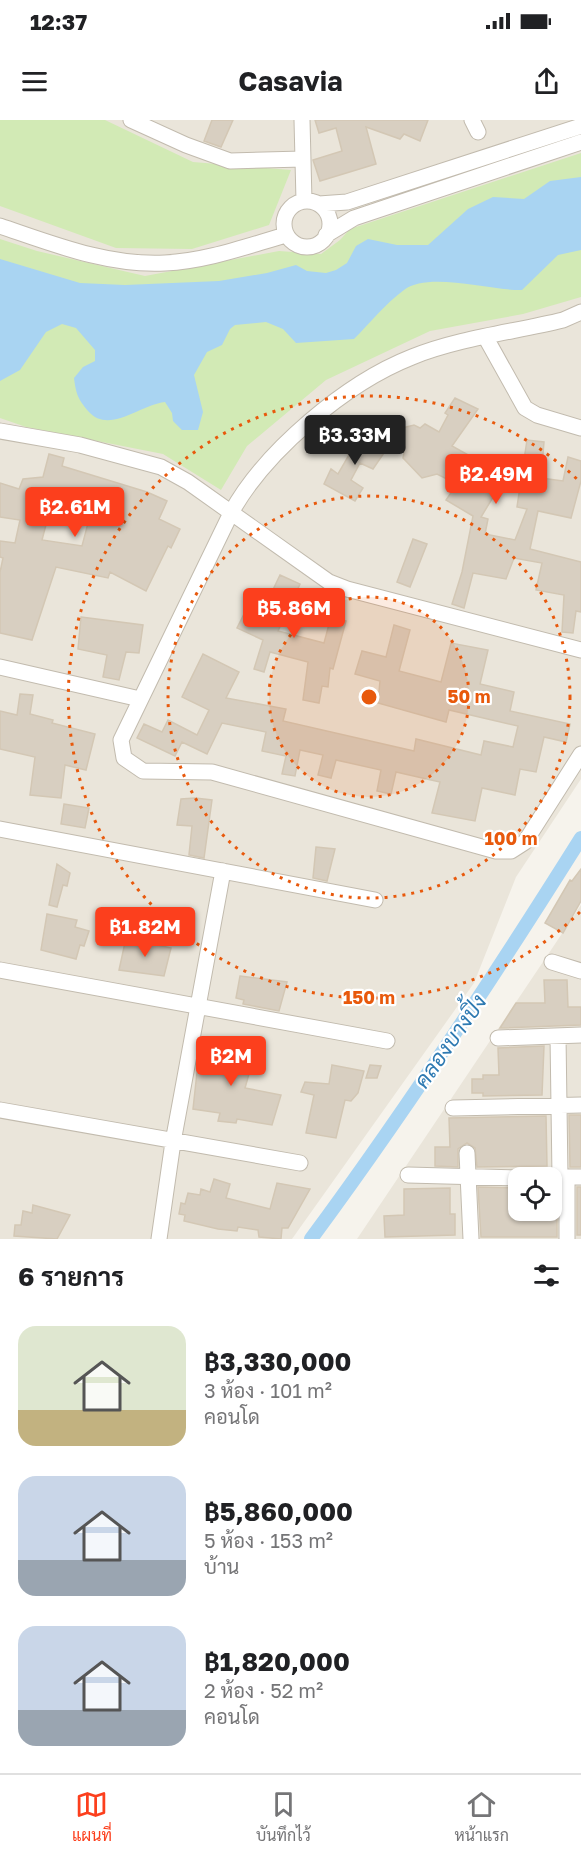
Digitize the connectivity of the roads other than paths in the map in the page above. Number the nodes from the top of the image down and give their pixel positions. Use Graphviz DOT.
graph roads {
  1 [pos="131,120"];
  2 [pos="302,120"];
  3 [pos="581,126"];
  4 [pos="581,142"];
  5 [pos="303,159"];
  6 [pos="312,203"];
  7 [pos="0,226"];
  8 [pos="286,235"];
  9 [pos="326,235"];
  10 [pos="581,312"];
  11 [pos="486,338"];
  12 [pos="581,428"];
  13 [pos="0,431"];
  14 [pos="231,513"];
  15 [pos="581,650"];
  16 [pos="0,668"];
  17 [pos="140,699"];
  18 [pos="581,754"];
  19 [pos="0,829"];
  20 [pos="223,871"];
  21 [pos="375,900"];
  22 [pos="552,962"];
  23 [pos="0,970"];
  24 [pos="581,971"];
  25 [pos="198,1007"];
  26 [pos="581,1035"];
  27 [pos="558,1036"];
  28 [pos="498,1038"];
  29 [pos="387,1041"];
  30 [pos="559,1105"];
  31 [pos="581,1105"];
  32 [pos="453,1108"];
  33 [pos="0,1110"];
  34 [pos="172,1142"];
  35 [pos="467,1153"];
  36 [pos="300,1162"];
  37 [pos="408,1175"];
  38 [pos="570,1177"];
  39 [pos="469,1178"];
  40 [pos="508,1178"];
  41 [pos="159,1239"];
  42 [pos="471,1239"];
  43 [pos="567,1239"];
  1 -- 5 [label="street"];
  2 -- 5 [label="street"];
  3 -- 6 [label="street"];
  4 -- 9 [label="street"];
  5 -- 6 [label="street"];
  6 -- 8 [label="street"];
  6 -- 9 [label="street"];
  7 -- 8 [label="street"];
  8 -- 9 [label="street"];
  10 -- 11 [label="street"];
  11 -- 12 [label="street"];
  11 -- 14 [label="street"];
  13 -- 14 [label="street"];
  14 -- 15 [label="street"];
  14 -- 17 [label="street"];
  16 -- 17 [label="street"];
  17 -- 18 [label="street"];
  19 -- 20 [label="street"];
  20 -- 21 [label="street"];
  20 -- 25 [label="street"];
  22 -- 24 [label="street"];
  23 -- 25 [label="street"];
  25 -- 29 [label="street"];
  25 -- 34 [label="street"];
  26 -- 27 [label="street"];
  27 -- 28 [label="street"];
  27 -- 30 [label="street"];
  30 -- 31 [label="street"];
  30 -- 32 [label="street"];
  30 -- 38 [label="street"];
  33 -- 34 [label="street"];
  34 -- 36 [label="street"];
  34 -- 41 [label="street"];
  35 -- 39 [label="street"];
  37 -- 39 [label="street"];
  38 -- 43 [label="street"];
  39 -- 40 [label="street"];
  39 -- 42 [label="street"];
}
